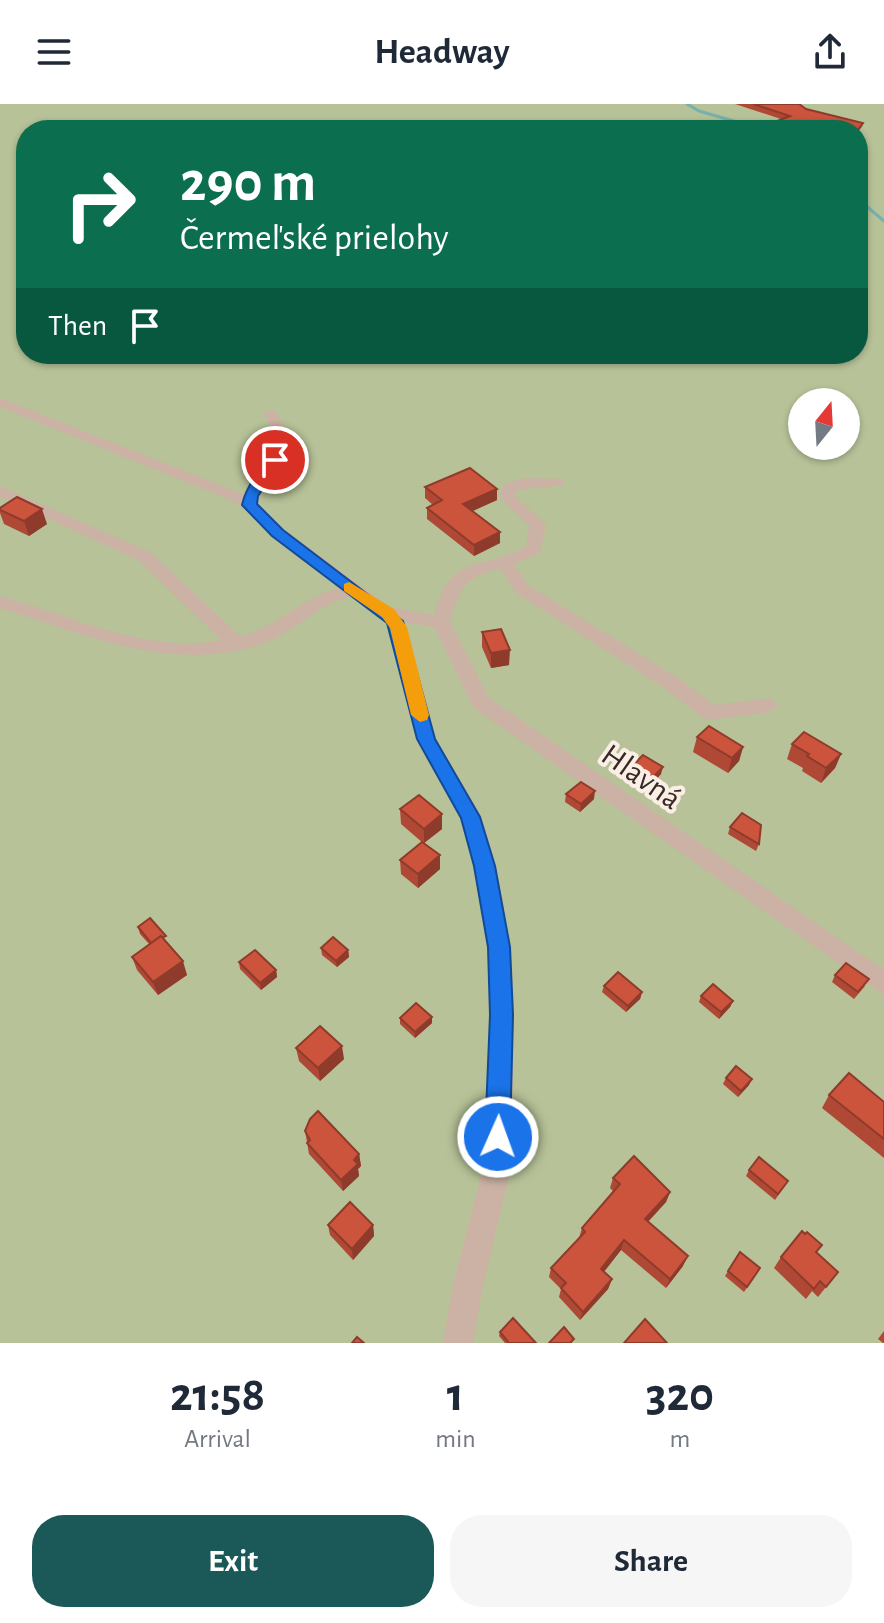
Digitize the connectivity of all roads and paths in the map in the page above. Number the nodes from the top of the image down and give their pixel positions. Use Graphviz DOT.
graph roads {
  1 [pos="0,402"];
  2 [pos="271,415"];
  3 [pos="557,482"];
  4 [pos="0,491"];
  5 [pos="250,505"];
  6 [pos="504,562"];
  7 [pos="353,590"];
  8 [pos="0,602"];
  9 [pos="388,613"];
  10 [pos="441,622"];
  11 [pos="236,643"];
  12 [pos="769,705"];
  13 [pos="884,984"];
  14 [pos="458,1343"];
  1 -- 5 [label="street"];
  2 -- 5 [label="street"];
  3 -- 6 [label="street"];
  4 -- 11 [label="street"];
  5 -- 7 [label="street"];
  6 -- 10 [label="street"];
  6 -- 12 [label="street"];
  7 -- 9 [label="street"];
  7 -- 11 [label="street"];
  8 -- 11 [label="street"];
  9 -- 10 [label="street"];
  9 -- 14 [label="street"];
  10 -- 13 [label="street, Hlavná"];
}
